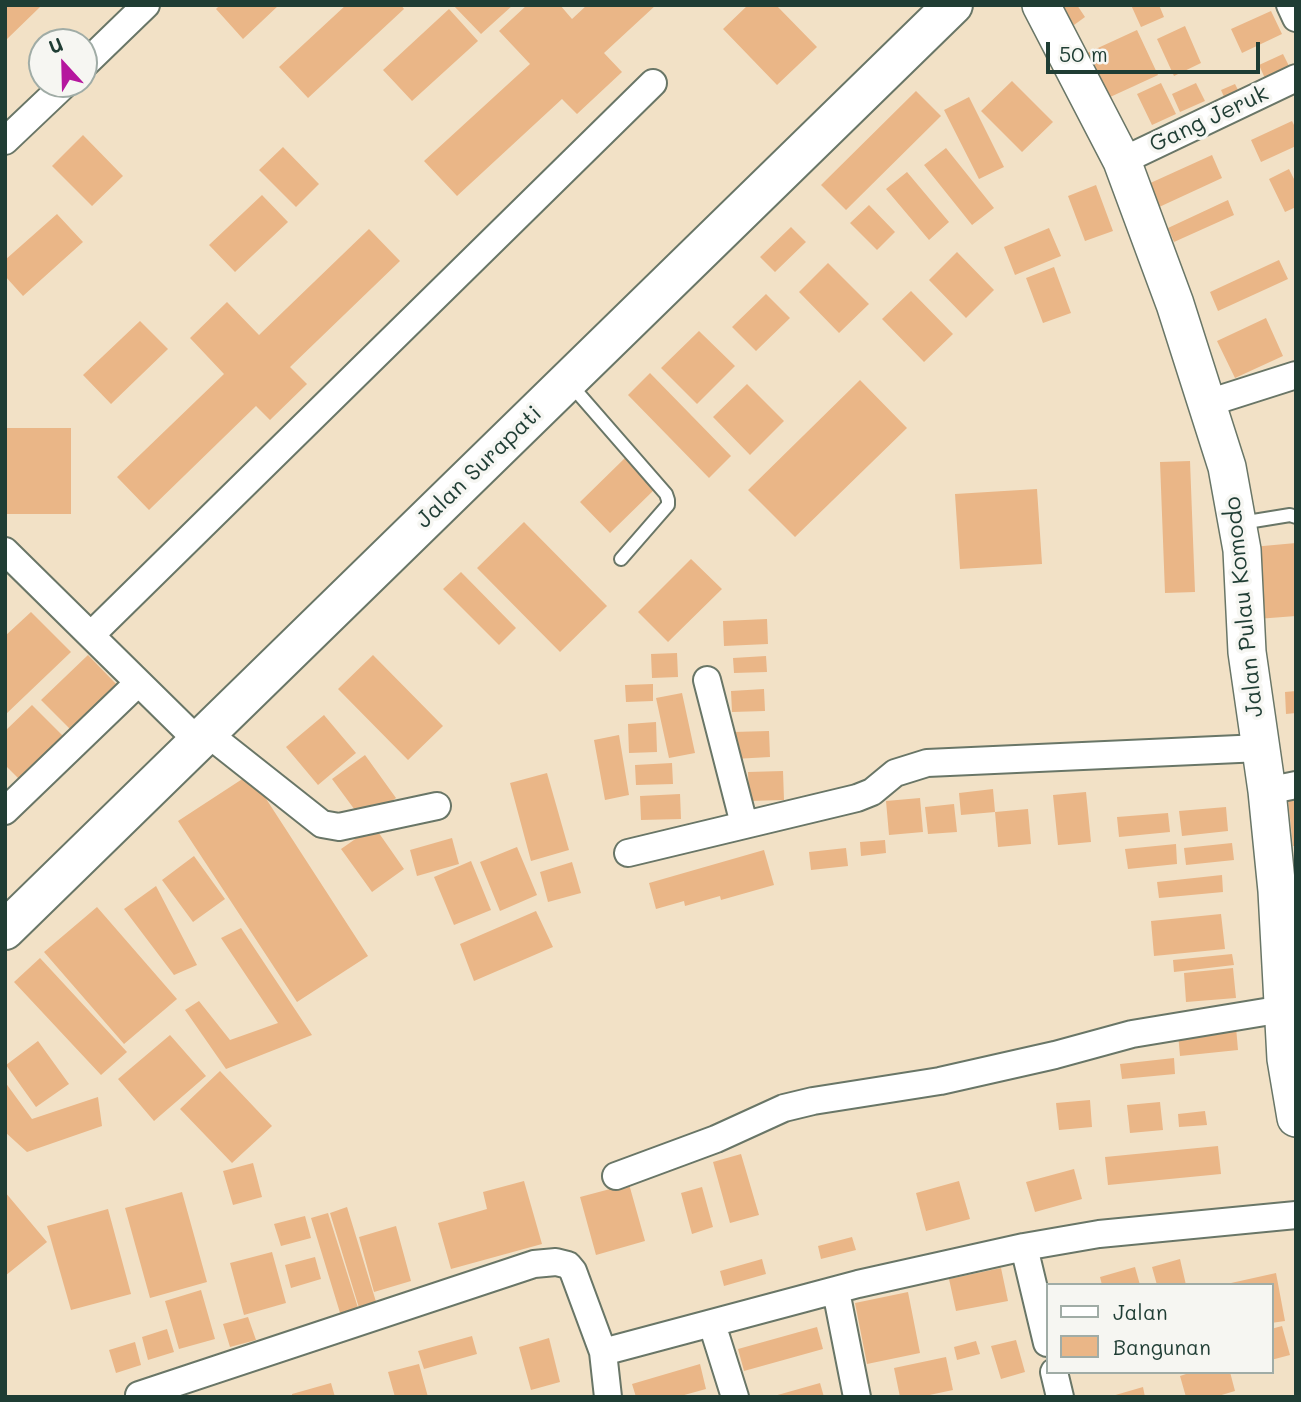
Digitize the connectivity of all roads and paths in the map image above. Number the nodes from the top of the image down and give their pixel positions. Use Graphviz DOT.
graph roads {
  1 [pos="146,5"];
  2 [pos="953,5"];
  3 [pos="1041,5"];
  4 [pos="1290,5"];
  5 [pos="1296,18"];
  6 [pos="98,51"];
  7 [pos="1296,78"];
  8 [pos="653,83"];
  9 [pos="50,98"];
  10 [pos="5,141"];
  11 [pos="1122,161"];
  12 [pos="1296,375"];
  13 [pos="567,381"];
  14 [pos="1208,403"];
  15 [pos="1296,517"];
  16 [pos="1237,524"];
  17 [pos="5,551"];
  18 [pos="621,559"];
  19 [pos="91,635"];
  20 [pos="707,680"];
  21 [pos="138,683"];
  22 [pos="203,737"];
  23 [pos="1261,748"];
  24 [pos="1281,788"];
  25 [pos="437,806"];
  26 [pos="5,811"];
  27 [pos="744,824"];
  28 [pos="628,853"];
  29 [pos="5,930"];
  30 [pos="1283,1009"];
  31 [pos="1291,1058"];
  32 [pos="1296,1118"];
  33 [pos="616,1176"];
  34 [pos="1296,1215"];
  35 [pos="1024,1247"];
  36 [pos="836,1291"];
  37 [pos="712,1324"];
  38 [pos="1046,1338"];
  39 [pos="603,1352"];
  40 [pos="1054,1374"];
  41 [pos="139,1395"];
  42 [pos="608,1397"];
  43 [pos="736,1397"];
  44 [pos="857,1397"];
  45 [pos="1060,1397"];
  1 -- 6 [label="street"];
  2 -- 13 [label="highway, Jalan Surapati"];
  3 -- 11 [label="street, Jalan Pulau Komodo"];
  4 -- 5 [label="street"];
  7 -- 11 [label="street, Gang Jeruk"];
  8 -- 19 [label="street"];
  9 -- 10 [label="street"];
  11 -- 14 [label="street, Jalan Pulau Komodo"];
  12 -- 14 [label="street"];
  13 -- 18 [label="lane"];
  13 -- 22 [label="highway, Jalan Surapati"];
  14 -- 16 [label="street, Jalan Pulau Komodo"];
  15 -- 16 [label="lane"];
  16 -- 23 [label="street, Jalan Pulau Komodo"];
  17 -- 19 [label="street"];
  19 -- 21 [label="street"];
  20 -- 27 [label="street"];
  21 -- 22 [label="street"];
  21 -- 26 [label="street"];
  22 -- 25 [label="street"];
  22 -- 29 [label="highway, Jalan Surapati"];
  23 -- 24 [label="street, Jalan Pulau Komodo"];
  23 -- 27 [label="street"];
  24 -- 30 [label="street, Jalan Pulau Komodo"];
  27 -- 28 [label="street"];
  30 -- 31 [label="street, Jalan Pulau Komodo"];
  30 -- 33 [label="street"];
  31 -- 32 [label="street, Jalan Pulau Komodo"];
  34 -- 35 [label="street"];
  35 -- 36 [label="street"];
  35 -- 38 [label="street"];
  36 -- 37 [label="street"];
  36 -- 44 [label="street"];
  37 -- 39 [label="street"];
  37 -- 43 [label="street"];
  39 -- 41 [label="street"];
  39 -- 42 [label="street"];
  40 -- 45 [label="street"];
}
